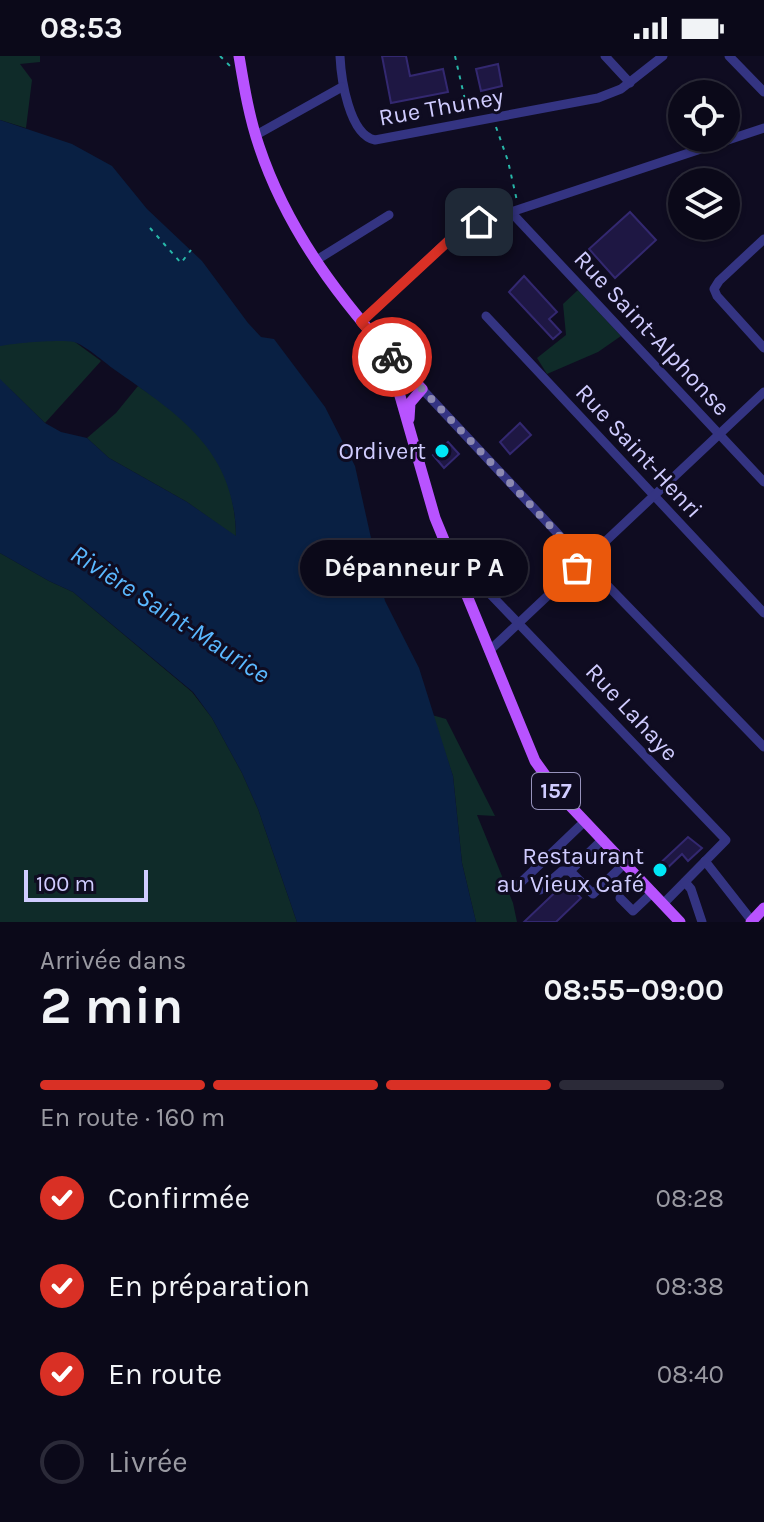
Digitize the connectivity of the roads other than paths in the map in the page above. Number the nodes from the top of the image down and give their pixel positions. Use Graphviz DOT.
graph roads {
  1 [pos="239,56"];
  2 [pos="340,56"];
  3 [pos="605,56"];
  4 [pos="663,56"];
  5 [pos="729,56"];
  6 [pos="630,83"];
  7 [pos="342,87"];
  8 [pos="764,92"];
  9 [pos="764,128"];
  10 [pos="256,135"];
  11 [pos="514,210"];
  12 [pos="389,215"];
  13 [pos="764,239"];
  14 [pos="315,261"];
  15 [pos="486,316"];
  16 [pos="361,322"];
  17 [pos="378,342"];
  18 [pos="764,348"];
  19 [pos="422,389"];
  20 [pos="764,392"];
  21 [pos="409,423"];
  22 [pos="720,434"];
  23 [pos="764,482"];
  24 [pos="654,496"];
  25 [pos="447,549"];
  26 [pos="584,562"];
  27 [pos="764,613"];
  28 [pos="520,623"];
  29 [pos="489,651"];
  30 [pos="764,747"];
  31 [pos="585,821"];
  32 [pos="603,839"];
  33 [pos="705,861"];
  34 [pos="625,863"];
  35 [pos="570,871"];
  36 [pos="685,882"];
  37 [pos="514,889"];
  38 [pos="540,890"];
  39 [pos="653,892"];
  40 [pos="620,898"];
  41 [pos="664,903"];
  42 [pos="764,908"];
  43 [pos="680,922"];
  44 [pos="702,922"];
  45 [pos="751,922"];
  1 -- 10 [label="main road, 157"];
  2 -- 7 [label="street"];
  3 -- 6 [label="street"];
  4 -- 6 [label="street, Rue Thuney"];
  5 -- 8 [label="street"];
  6 -- 7 [label="street, Rue Thuney"];
  7 -- 10 [label="street"];
  9 -- 11 [label="street"];
  10 -- 14 [label="main road, 157"];
  11 -- 16 [label="street"];
  11 -- 22 [label="street, Rue Saint-Alphonse"];
  12 -- 14 [label="street"];
  13 -- 18 [label="street"];
  14 -- 16 [label="main road, 157"];
  15 -- 24 [label="street, Rue Saint-Henri"];
  16 -- 17 [label="main road, 157"];
  17 -- 19 [label="main road, 157"];
  17 -- 21 [label="main road, 157"];
  19 -- 21 [label="main road"];
  19 -- 26 [label="street"];
  20 -- 22 [label="street"];
  21 -- 25 [label="main road, 157"];
  22 -- 23 [label="street, Rue Saint-Alphonse"];
  22 -- 24 [label="street"];
  24 -- 26 [label="street"];
  24 -- 27 [label="street, Rue Saint-Henri"];
  25 -- 28 [label="street, Rue Lahaye"];
  25 -- 29 [label="main road, 157"];
  26 -- 28 [label="street"];
  26 -- 30 [label="street"];
  28 -- 29 [label="street"];
  28 -- 33 [label="street, Rue Lahaye"];
  29 -- 31 [label="main road, 157"];
  31 -- 32 [label="main road, 157"];
  31 -- 37 [label="street"];
  32 -- 34 [label="main road, 157"];
  32 -- 35 [label="street"];
  33 -- 36 [label="street, Rue Lahaye"];
  33 -- 45 [label="street"];
  34 -- 35 [label="street"];
  34 -- 39 [label="main road, 157"];
  35 -- 38 [label="street"];
  36 -- 41 [label="street, Rue Lahaye"];
  36 -- 44 [label="street"];
  39 -- 40 [label="street"];
  39 -- 41 [label="main road, 157"];
  41 -- 43 [label="main road, 157"];
  42 -- 45 [label="main road"];
}
